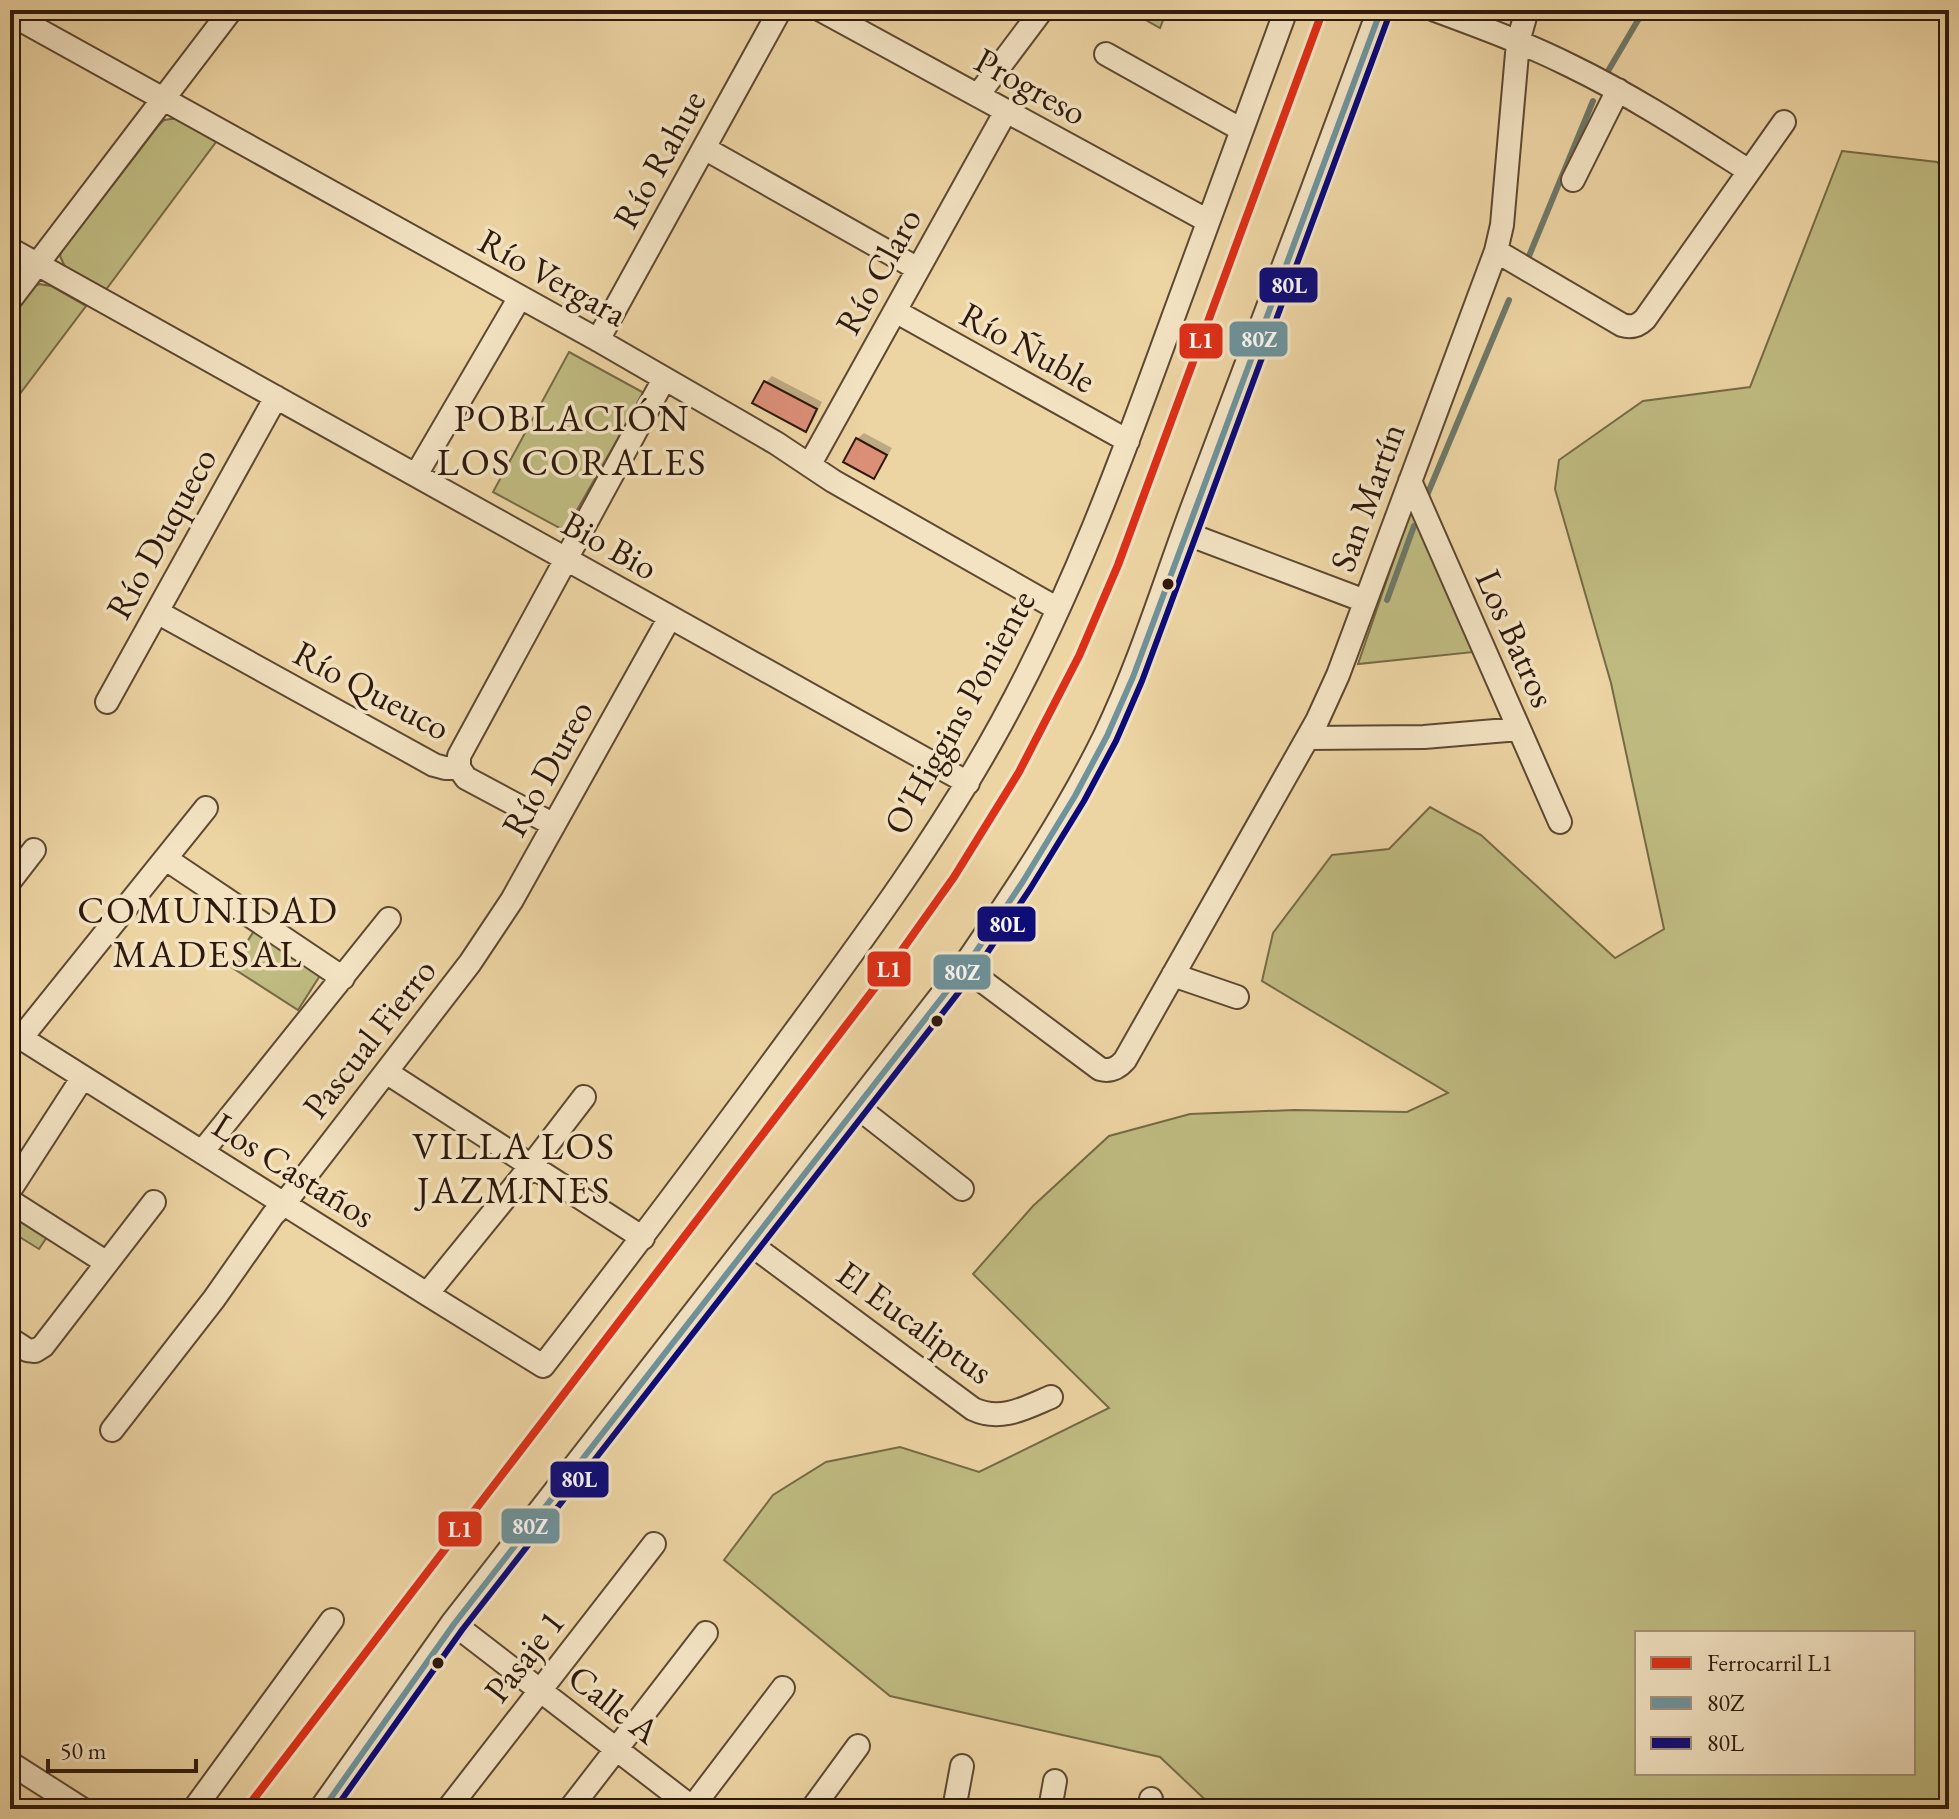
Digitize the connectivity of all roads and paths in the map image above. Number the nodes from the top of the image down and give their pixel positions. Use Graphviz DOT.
graph roads {
  1 [pos="231,10"];
  2 [pos="780,10"];
  3 [pos="821,10"];
  4 [pos="1042,10"];
  5 [pos="1286,10"];
  6 [pos="1381,10"];
  7 [pos="1435,10"];
  8 [pos="1527,10"];
  9 [pos="10,14"];
  10 [pos="1518,42"];
  11 [pos="1106,54"];
  12 [pos="1618,90"];
  13 [pos="978,95"];
  14 [pos="162,99"];
  15 [pos="1006,111"];
  16 [pos="1784,122"];
  17 [pos="1242,130"];
  18 [pos="704,148"];
  19 [pos="1749,171"];
  20 [pos="1573,180"];
  21 [pos="1208,221"];
  22 [pos="10,249"];
  23 [pos="1496,251"];
  24 [pos="37,264"];
  25 [pos="918,269"];
  26 [pos="520,297"];
  27 [pos="10,300"];
  28 [pos="895,311"];
  29 [pos="598,340"];
  30 [pos="664,379"];
  31 [pos="276,397"];
  32 [pos="1128,441"];
  33 [pos="810,464"];
  34 [pos="416,475"];
  35 [pos="1410,481"];
  36 [pos="1185,533"];
  37 [pos="566,559"];
  38 [pos="1365,601"];
  39 [pos="1058,609"];
  40 [pos="157,612"];
  41 [pos="670,617"];
  42 [pos="107,702"];
  43 [pos="1519,729"];
  44 [pos="1308,738"];
  45 [pos="459,768"];
  46 [pos="968,783"];
  47 [pos="206,808"];
  48 [pos="1560,822"];
  49 [pos="554,825"];
  50 [pos="34,850"];
  51 [pos="166,859"];
  52 [pos="10,881"];
  53 [pos="389,919"];
  54 [pos="479,951"];
  55 [pos="965,968"];
  56 [pos="1173,975"];
  57 [pos="343,978"];
  58 [pos="1237,997"];
  59 [pos="16,1035"];
  60 [pos="386,1072"];
  61 [pos="83,1077"];
  62 [pos="584,1097"];
  63 [pos="856,1106"];
  64 [pos="202,1152"];
  65 [pos="531,1166"];
  66 [pos="962,1189"];
  67 [pos="10,1190"];
  68 [pos="10,1201"];
  69 [pos="154,1202"];
  70 [pos="284,1204"];
  71 [pos="643,1238"];
  72 [pos="749,1243"];
  73 [pos="107,1263"];
  74 [pos="427,1294"];
  75 [pos="10,1339"];
  76 [pos="543,1366"];
  77 [pos="1051,1397"];
  78 [pos="112,1430"];
  79 [pos="654,1544"];
  80 [pos="332,1620"];
  81 [pos="454,1624"];
  82 [pos="706,1633"];
  83 [pos="783,1688"];
  84 [pos="540,1690"];
  85 [pos="858,1746"];
  86 [pos="616,1749"];
  87 [pos="10,1763"];
  88 [pos="962,1766"];
  89 [pos="1055,1781"];
  90 [pos="82,1809"];
  91 [pos="194,1809"];
  92 [pos="323,1809"];
  93 [pos="448,1809"];
  94 [pos="570,1809"];
  95 [pos="693,1809"];
  96 [pos="812,1809"];
  97 [pos="954,1809"];
  98 [pos="1050,1809"];
  1 -- 14 [label="street"];
  2 -- 18 [label="street, Río Rahue"];
  3 -- 13 [label="street, Progreso"];
  4 -- 13 [label="street"];
  5 -- 17 [label="street, O'Higgins Poniente"];
  6 -- 36 [label="street"];
  7 -- 10 [label="street"];
  8 -- 10 [label="street, San Martín"];
  9 -- 14 [label="street, Río Vergara"];
  10 -- 12 [label="street"];
  10 -- 23 [label="street, San Martín"];
  11 -- 17 [label="street"];
  12 -- 19 [label="street"];
  12 -- 20 [label="street"];
  13 -- 15 [label="street, Progreso"];
  14 -- 24 [label="street"];
  14 -- 26 [label="street, Río Vergara"];
  15 -- 21 [label="street, Progreso"];
  15 -- 25 [label="street, Río Claro"];
  16 -- 19 [label="street"];
  17 -- 21 [label="street, O'Higgins Poniente"];
  18 -- 25 [label="street"];
  18 -- 29 [label="street, Río Rahue"];
  19 -- 23 [label="street"];
  21 -- 32 [label="street, O'Higgins Poniente"];
  22 -- 24 [label="street, Bio Bio"];
  23 -- 35 [label="street, San Martín"];
  24 -- 27 [label="street"];
  24 -- 31 [label="street, Bio Bio"];
  25 -- 28 [label="street, Río Claro"];
  26 -- 29 [label="street, Río Vergara"];
  26 -- 34 [label="street"];
  28 -- 32 [label="street, Río Ñuble"];
  28 -- 33 [label="street, Río Claro"];
  29 -- 30 [label="street, Río Vergara"];
  30 -- 33 [label="street, Río Vergara"];
  30 -- 37 [label="street"];
  31 -- 34 [label="street, Bio Bio"];
  31 -- 40 [label="street, Río Duqueco"];
  32 -- 39 [label="street, O'Higgins Poniente"];
  33 -- 39 [label="street, Río Vergara"];
  34 -- 37 [label="street, Bio Bio"];
  35 -- 38 [label="street, San Martín"];
  35 -- 43 [label="street, Los Batros"];
  36 -- 38 [label="street"];
  36 -- 55 [label="street"];
  37 -- 41 [label="street, Bio Bio"];
  37 -- 45 [label="street"];
  38 -- 44 [label="street, San Martín"];
  39 -- 46 [label="street, O'Higgins Poniente"];
  40 -- 42 [label="street, Río Duqueco"];
  40 -- 45 [label="street, Río Queuco"];
  41 -- 46 [label="street, Bio Bio"];
  41 -- 49 [label="street, Río Dureo"];
  43 -- 44 [label="street"];
  43 -- 48 [label="street, Los Batros"];
  44 -- 56 [label="street, San Martín"];
  45 -- 49 [label="street, Río Queuco"];
  46 -- 71 [label="street, O'Higgins Poniente"];
  47 -- 51 [label="street"];
  49 -- 54 [label="street, Río Dureo"];
  50 -- 52 [label="street"];
  51 -- 57 [label="street"];
  51 -- 59 [label="street"];
  53 -- 57 [label="street"];
  54 -- 60 [label="street, Pascual Fierro"];
  55 -- 56 [label="street, San Martín"];
  55 -- 63 [label="street"];
  56 -- 58 [label="street"];
  57 -- 64 [label="street"];
  59 -- 61 [label="street, Los Castaños"];
  60 -- 65 [label="street"];
  60 -- 70 [label="street, Pascual Fierro"];
  61 -- 64 [label="street, Los Castaños"];
  61 -- 67 [label="street"];
  62 -- 65 [label="street"];
  63 -- 66 [label="street"];
  63 -- 72 [label="street"];
  64 -- 70 [label="street, Los Castaños"];
  65 -- 71 [label="street"];
  65 -- 74 [label="street"];
  68 -- 73 [label="street"];
  69 -- 73 [label="street"];
  70 -- 74 [label="street, Los Castaños"];
  70 -- 78 [label="street, Pascual Fierro"];
  71 -- 76 [label="street, O'Higgins Poniente"];
  72 -- 77 [label="street, El Eucaliptus"];
  72 -- 81 [label="street"];
  73 -- 75 [label="street"];
  74 -- 76 [label="street, Los Castaños"];
  79 -- 84 [label="street, Pasaje 1"];
  80 -- 91 [label="street"];
  81 -- 84 [label="street, Calle A"];
  81 -- 92 [label="street"];
  82 -- 86 [label="street"];
  83 -- 95 [label="street"];
  84 -- 86 [label="street, Calle A"];
  84 -- 93 [label="street, Pasaje 1"];
  85 -- 96 [label="street"];
  86 -- 94 [label="street"];
  86 -- 95 [label="street, Calle A"];
  87 -- 90 [label="street"];
  88 -- 97 [label="street"];
  89 -- 98 [label="street"];
}
